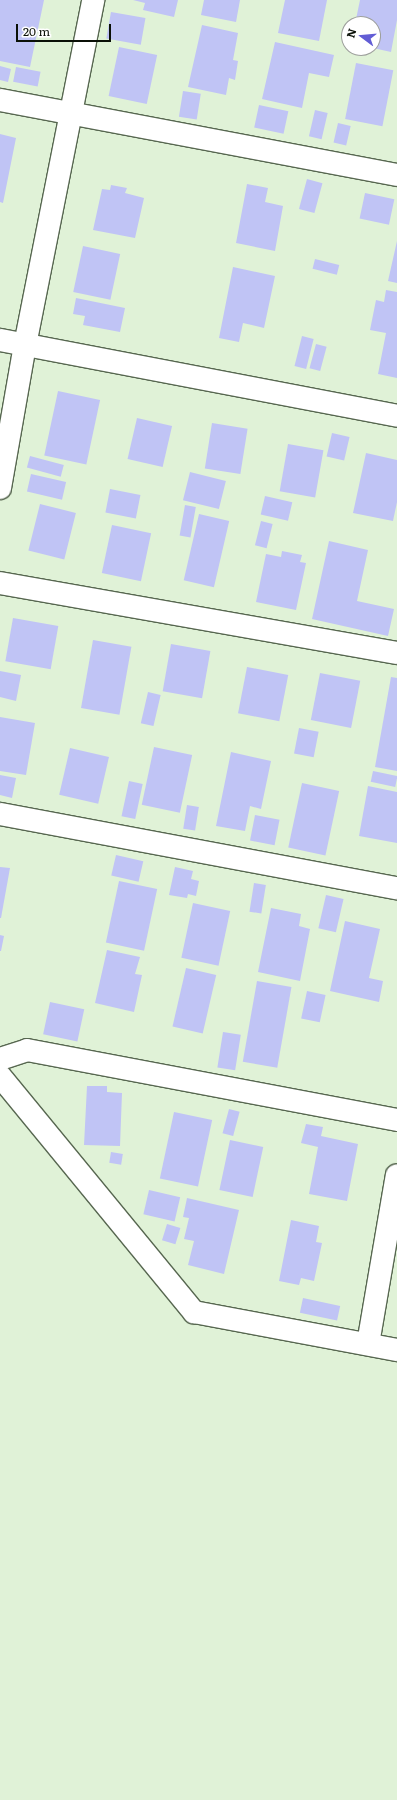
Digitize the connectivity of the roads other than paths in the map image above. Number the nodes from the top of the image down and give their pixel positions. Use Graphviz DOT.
graph roads {
  1 [pos="93,0"];
  2 [pos="0,100"];
  3 [pos="70,114"];
  4 [pos="397,175"];
  5 [pos="0,340"];
  6 [pos="25,345"];
  7 [pos="397,416"];
  8 [pos="0,488"];
  9 [pos="0,583"];
  10 [pos="397,653"];
  11 [pos="0,814"];
  12 [pos="397,888"];
  13 [pos="0,1059"];
  14 [pos="0,1076"];
  15 [pos="397,1120"];
  16 [pos="397,1175"];
  17 [pos="368,1344"];
  18 [pos="397,1350"];
  1 -- 3 [label="street"];
  2 -- 3 [label="street"];
  3 -- 4 [label="street"];
  3 -- 6 [label="street"];
  5 -- 6 [label="street"];
  6 -- 7 [label="street"];
  6 -- 8 [label="street"];
  9 -- 10 [label="street"];
  11 -- 12 [label="street"];
  13 -- 15 [label="street"];
  14 -- 17 [label="street"];
  16 -- 17 [label="street"];
  17 -- 18 [label="street"];
}
